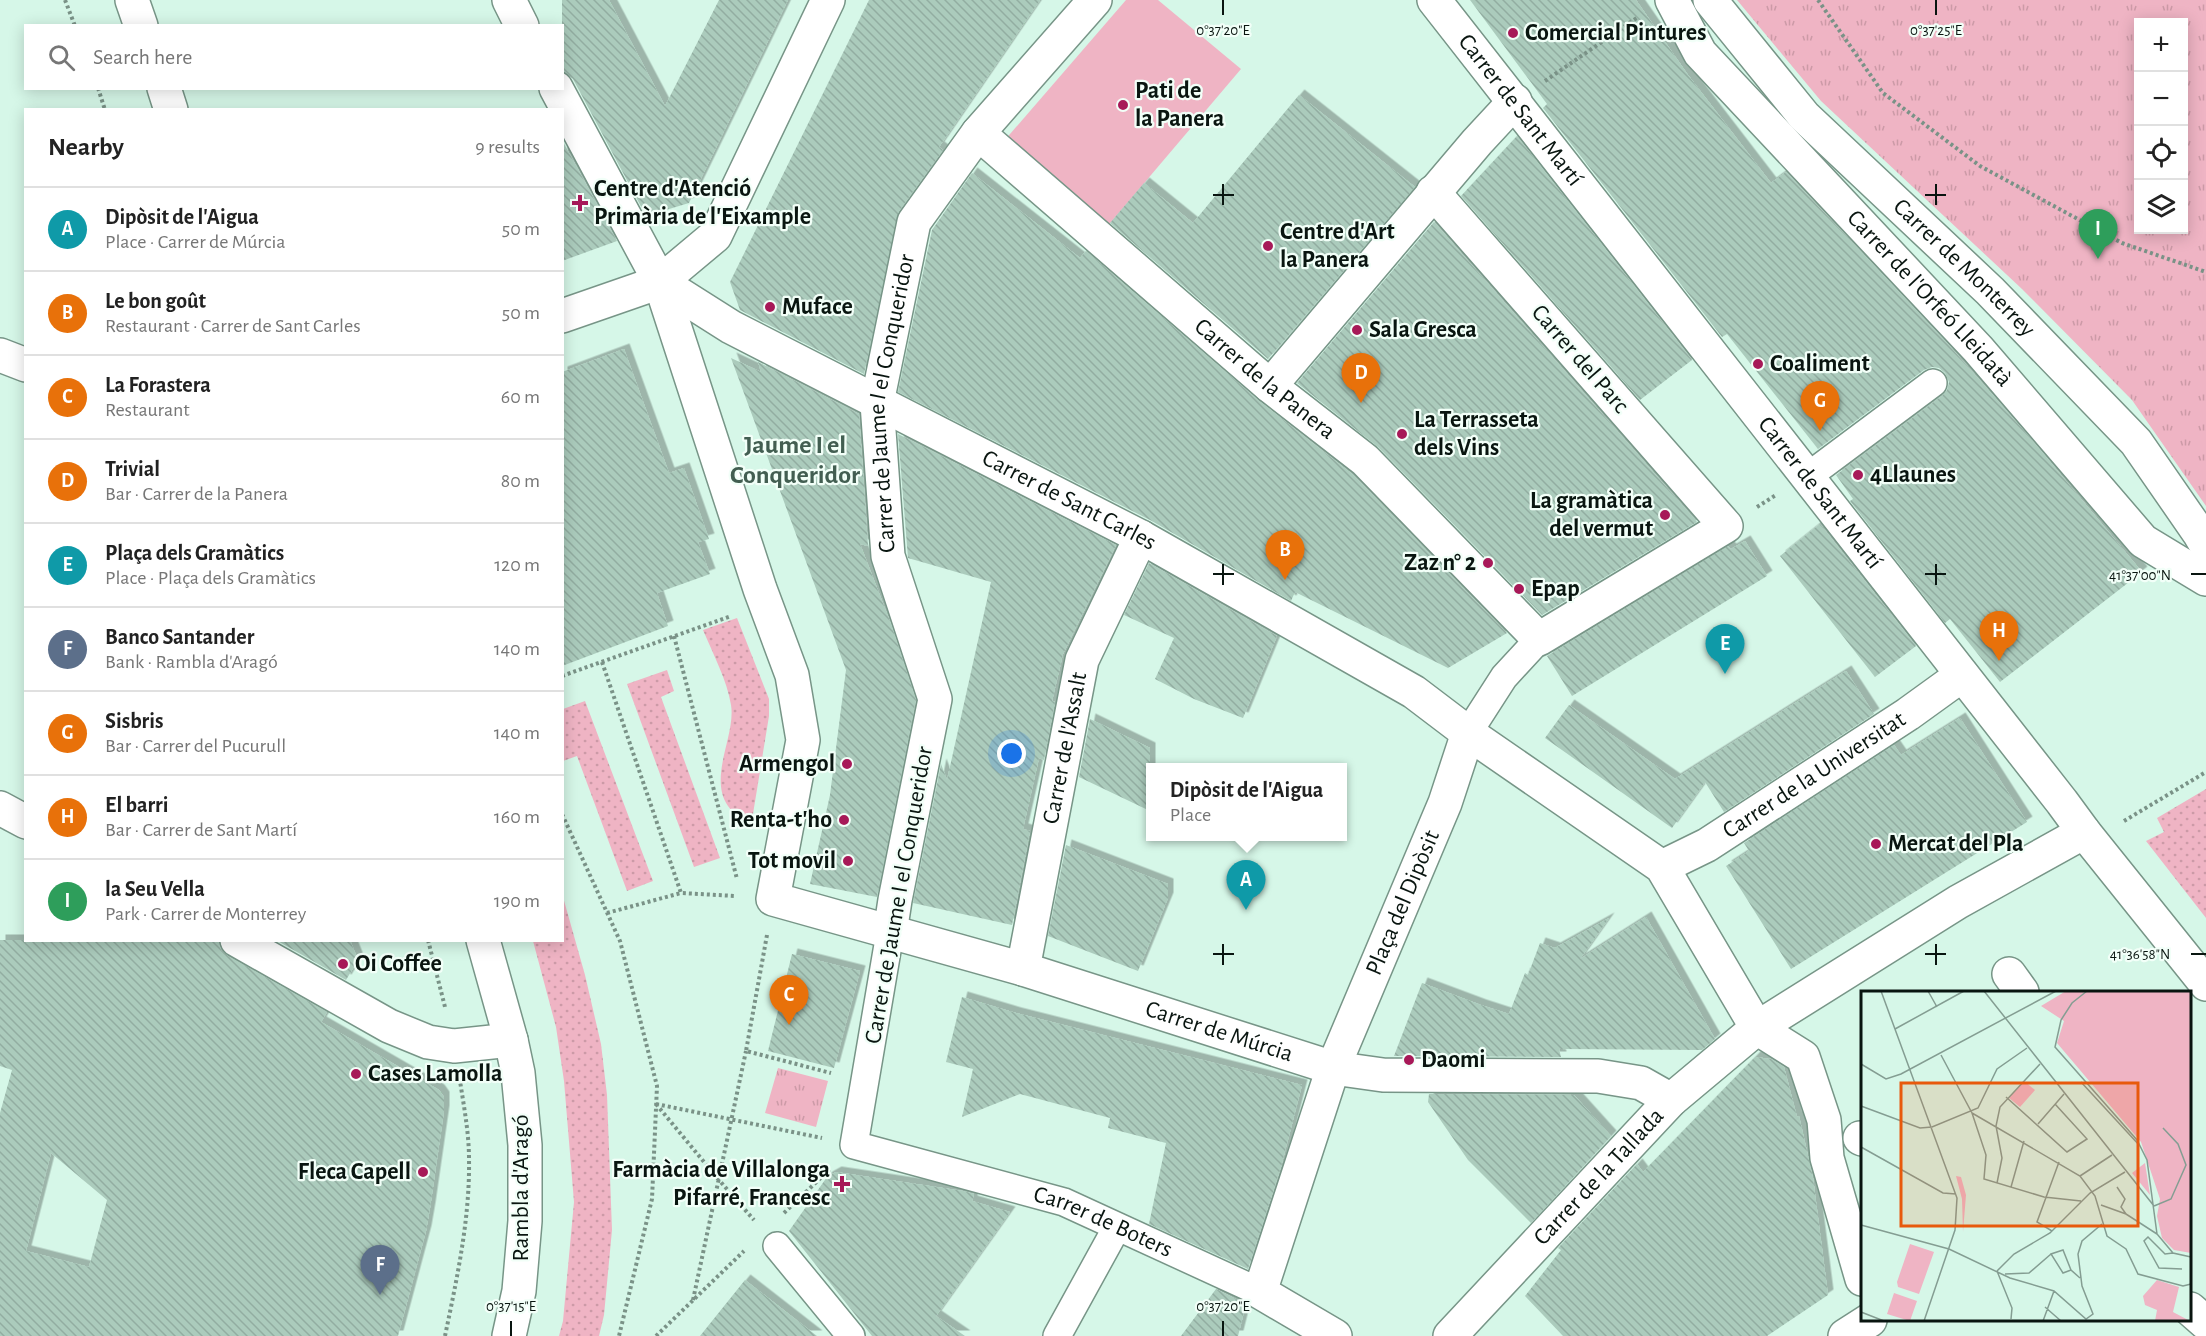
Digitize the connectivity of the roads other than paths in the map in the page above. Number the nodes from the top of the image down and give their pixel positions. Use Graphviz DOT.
graph roads {
  1 [pos="132,0"];
  2 [pos="509,0"];
  3 [pos="828,0"];
  4 [pos="1095,0"];
  5 [pos="1434,0"];
  6 [pos="1710,0"];
  7 [pos="1657,7"];
  8 [pos="140,24"];
  9 [pos="521,24"];
  10 [pos="165,90"];
  11 [pos="557,90"];
  12 [pos="1515,101"];
  13 [pos="170,108"];
  14 [pos="978,134"];
  15 [pos="1433,192"];
  16 [pos="660,282"];
  17 [pos="564,315"];
  18 [pos="0,355"];
  19 [pos="24,363"];
  20 [pos="1933,383"];
  21 [pos="1270,386"];
  22 [pos="877,403"];
  23 [pos="1807,477"];
  24 [pos="1141,537"];
  25 [pos="2206,546"];
  26 [pos="2206,579"];
  27 [pos="1539,639"];
  28 [pos="1962,675"];
  29 [pos="1468,734"];
  30 [pos="0,808"];
  31 [pos="24,821"];
  32 [pos="2084,832"];
  33 [pos="1662,867"];
  34 [pos="890,933"];
  35 [pos="241,942"];
  36 [pos="484,942"];
  37 [pos="1023,969"];
  38 [pos="2206,984"];
  39 [pos="1757,1028"];
  40 [pos="511,1040"];
  41 [pos="1333,1068"];
  42 [pos="1671,1100"];
  43 [pos="855,1145"];
  44 [pos="1117,1227"];
  45 [pos="777,1246"];
  46 [pos="1861,1272"];
  47 [pos="1260,1292"];
  48 [pos="2191,1310"];
  49 [pos="1868,1321"];
  50 [pos="1875,1321"];
  51 [pos="2206,1323"];
  52 [pos="509,1336"];
  53 [pos="851,1336"];
  54 [pos="1057,1336"];
  55 [pos="1335,1336"];
  56 [pos="1450,1336"];
  57 [pos="1845,1336"];
  58 [pos="1882,1336"];
  1 -- 8 [label="street"];
  2 -- 9 [label="street"];
  3 -- 16 [label="street"];
  4 -- 14 [label="street, Carrer de Jaume I el Conqueridor"];
  5 -- 12 [label="street, Carrer de Sant Martí"];
  6 -- 25 [label="street, Carrer de Monterrey"];
  7 -- 26 [label="street, Carrer de l'Orfeó Lleidatà"];
  10 -- 13 [label="street"];
  11 -- 16 [label="street"];
  12 -- 15 [label="street"];
  12 -- 23 [label="street, Carrer de Sant Martí"];
  14 -- 21 [label="street, Carrer de la Panera"];
  14 -- 22 [label="street, Carrer de Jaume I el Conqueridor"];
  15 -- 21 [label="street"];
  15 -- 27 [label="street, Carrer del Parc"];
  16 -- 17 [label="street"];
  16 -- 22 [label="street, Carrer de Sant Carles"];
  16 -- 34 [label="street, Carrer de Múrcia"];
  18 -- 19 [label="street"];
  20 -- 23 [label="street"];
  21 -- 27 [label="street, Carrer de la Panera"];
  22 -- 24 [label="street, Carrer de Sant Carles"];
  22 -- 34 [label="street, Carrer de Jaume I el Conqueridor"];
  23 -- 28 [label="street, Carrer de Sant Martí"];
  24 -- 29 [label="street, Carrer de Sant Carles"];
  24 -- 37 [label="street, Carrer de l'Assalt"];
  27 -- 29 [label="street"];
  28 -- 32 [label="street, Carrer de Sant Martí"];
  28 -- 33 [label="street, Carrer de la Universitat"];
  29 -- 33 [label="street, Carrer de Sant Carles"];
  29 -- 41 [label="street, Plaça del Dipòsit"];
  30 -- 31 [label="street"];
  32 -- 38 [label="street, Carrer de Sant Martí"];
  32 -- 39 [label="street, Carrer de la Tallada"];
  33 -- 39 [label="street"];
  34 -- 37 [label="street, Carrer de Múrcia"];
  34 -- 43 [label="street, Carrer de Jaume I el Conqueridor"];
  35 -- 40 [label="street"];
  36 -- 40 [label="street, Rambla d'Aragó"];
  37 -- 41 [label="street, Carrer de Múrcia"];
  39 -- 42 [label="street, Carrer de la Tallada"];
  39 -- 46 [label="street"];
  40 -- 52 [label="street, Rambla d'Aragó"];
  41 -- 42 [label="street, Carrer de Múrcia"];
  41 -- 47 [label="street, Plaça del Dipòsit"];
  42 -- 56 [label="street, Carrer de la Tallada"];
  43 -- 44 [label="street, Carrer de Boters"];
  44 -- 47 [label="street, Carrer de Boters"];
  44 -- 54 [label="street"];
  45 -- 53 [label="street"];
  47 -- 55 [label="street, Carrer de Boters"];
  48 -- 51 [label="street"];
  49 -- 57 [label="street"];
  50 -- 58 [label="street"];
}
